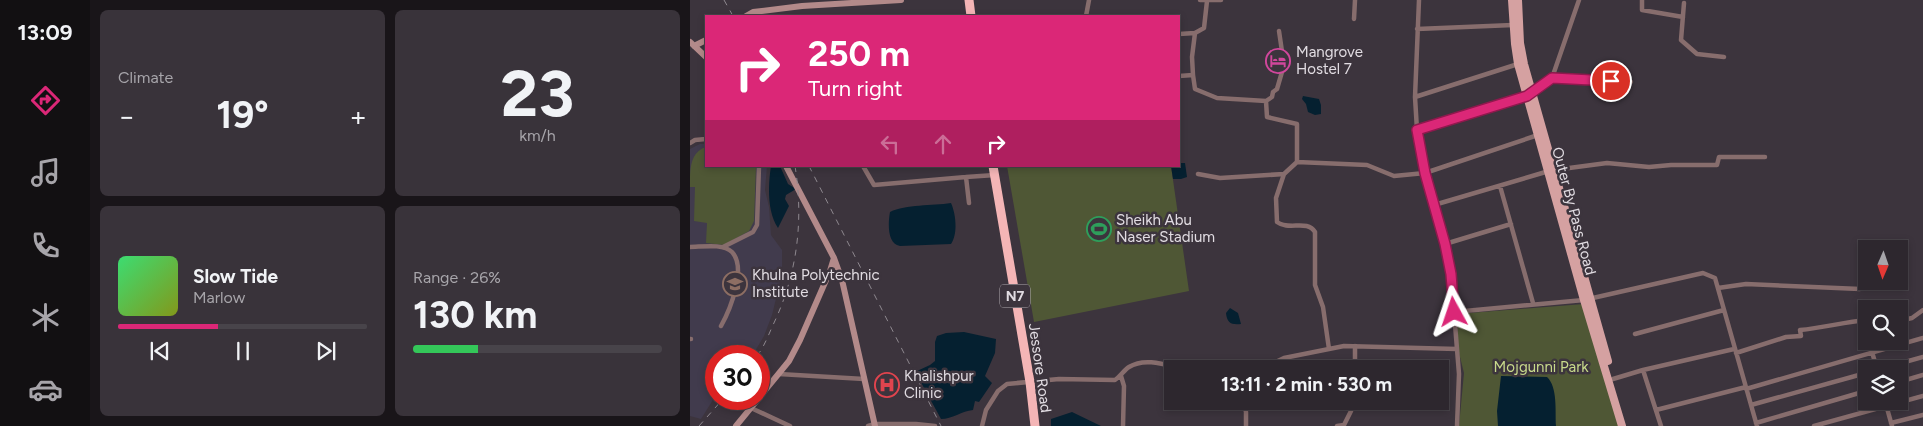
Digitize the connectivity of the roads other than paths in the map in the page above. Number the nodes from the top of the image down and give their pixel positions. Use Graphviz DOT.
graph roads {
  1 [pos="901,0"];
  2 [pos="969,0"];
  3 [pos="1089,0"];
  4 [pos="1200,0"];
  5 [pos="1221,0"];
  6 [pos="1355,0"];
  7 [pos="1419,0"];
  8 [pos="1512,0"];
  9 [pos="1518,0"];
  10 [pos="1579,0"];
  11 [pos="1642,0"];
  12 [pos="1207,1"];
  13 [pos="1684,3"];
  14 [pos="748,15"];
  15 [pos="971,15"];
  16 [pos="1086,15"];
  17 [pos="1683,17"];
  18 [pos="1354,19"];
  19 [pos="1514,25"];
  20 [pos="1417,29"];
  21 [pos="1279,31"];
  22 [pos="1195,33"];
  23 [pos="1180,34"];
  24 [pos="705,40"];
  25 [pos="692,44"];
  26 [pos="705,55"];
  27 [pos="1724,57"];
  28 [pos="1518,64"];
  29 [pos="1193,75"];
  30 [pos="1180,76"];
  31 [pos="1552,78"];
  32 [pos="1631,82"];
  33 [pos="1530,94"];
  34 [pos="1415,96"];
  35 [pos="1266,101"];
  36 [pos="1417,130"];
  37 [pos="1538,134"];
  38 [pos="705,139"];
  39 [pos="690,143"];
  40 [pos="1765,157"];
  41 [pos="1297,162"];
  42 [pos="759,167"];
  43 [pos="786,167"];
  44 [pos="864,167"];
  45 [pos="994,170"];
  46 [pos="1552,171"];
  47 [pos="1425,173"];
  48 [pos="1198,174"];
  49 [pos="1284,174"];
  50 [pos="966,177"];
  51 [pos="1500,186"];
  52 [pos="969,203"];
  53 [pos="1434,205"];
  54 [pos="1511,224"];
  55 [pos="1445,244"];
  56 [pos="690,247"];
  57 [pos="723,247"];
  58 [pos="834,258"];
  59 [pos="1718,288"];
  60 [pos="1858,289"];
  61 [pos="1587,299"];
  62 [pos="1533,304"];
  63 [pos="1724,310"];
  64 [pos="1923,310"];
  65 [pos="1454,312"];
  66 [pos="1908,319"];
  67 [pos="1858,321"];
  68 [pos="722,326"];
  69 [pos="1636,334"];
  70 [pos="1923,338"];
  71 [pos="1355,346"];
  72 [pos="1457,348"];
  73 [pos="1329,349"];
  74 [pos="1735,351"];
  75 [pos="1872,352"];
  76 [pos="1923,357"];
  77 [pos="1280,360"];
  78 [pos="1355,360"];
  79 [pos="1875,360"];
  80 [pos="1908,361"];
  81 [pos="1164,365"];
  82 [pos="1643,370"];
  83 [pos="779,374"];
  84 [pos="1858,375"];
  85 [pos="1923,375"];
  86 [pos="1121,376"];
  87 [pos="864,378"];
  88 [pos="1613,379"];
  89 [pos="1908,379"];
  90 [pos="1030,382"];
  91 [pos="770,385"];
  92 [pos="1746,388"];
  93 [pos="1858,393"];
  94 [pos="1923,396"];
  95 [pos="1908,399"];
  96 [pos="1752,405"];
  97 [pos="749,410"];
  98 [pos="755,410"];
  99 [pos="1245,410"];
  100 [pos="1351,410"];
  101 [pos="1656,410"];
  102 [pos="1866,410"];
  103 [pos="1888,410"];
  104 [pos="1923,415"];
  105 [pos="1892,424"];
  106 [pos="873,425"];
  107 [pos="1756,425"];
  108 [pos="736,426"];
  109 [pos="790,426"];
  110 [pos="935,426"];
  111 [pos="982,426"];
  112 [pos="1034,426"];
  113 [pos="1123,426"];
  114 [pos="1246,426"];
  115 [pos="1337,426"];
  116 [pos="1457,426"];
  117 [pos="1622,426"];
  118 [pos="1627,426"];
  119 [pos="1661,426"];
  120 [pos="1814,426"];
  1 -- 14 [label="main road"];
  2 -- 15 [label="highway"];
  3 -- 16 [label="street"];
  4 -- 12 [label="street"];
  5 -- 12 [label="street"];
  6 -- 18 [label="street"];
  7 -- 20 [label="street"];
  8 -- 19 [label="main road, Outer By Pass Road"];
  9 -- 33 [label="main road, Outer By Pass Road"];
  10 -- 31 [label="street"];
  11 -- 17 [label="street"];
  12 -- 22 [label="street"];
  13 -- 17 [label="street"];
  17 -- 27 [label="street"];
  19 -- 20 [label="street"];
  19 -- 28 [label="main road, Outer By Pass Road"];
  20 -- 34 [label="street"];
  21 -- 35 [label="street"];
  22 -- 23 [label="street"];
  22 -- 29 [label="street"];
  24 -- 25 [label="main road"];
  25 -- 26 [label="main road"];
  28 -- 33 [label="main road, Outer By Pass Road"];
  28 -- 34 [label="street"];
  29 -- 30 [label="street"];
  29 -- 35 [label="street"];
  31 -- 32 [label="street"];
  31 -- 33 [label="street"];
  33 -- 36 [label="street"];
  33 -- 37 [label="main road, Outer By Pass Road"];
  33 -- 46 [label="main road, Outer By Pass Road"];
  34 -- 36 [label="street"];
  35 -- 41 [label="street"];
  36 -- 47 [label="street"];
  37 -- 46 [label="main road, Outer By Pass Road"];
  37 -- 47 [label="street"];
  38 -- 39 [label="street"];
  40 -- 46 [label="street"];
  41 -- 47 [label="street"];
  41 -- 49 [label="street"];
  42 -- 57 [label="street"];
  43 -- 58 [label="main road"];
  44 -- 50 [label="street"];
  45 -- 50 [label="street"];
  45 -- 90 [label="highway, Jessore Road / N7"];
  46 -- 51 [label="street"];
  46 -- 61 [label="main road, Outer By Pass Road"];
  47 -- 53 [label="street"];
  48 -- 49 [label="street"];
  49 -- 73 [label="street"];
  50 -- 52 [label="street"];
  51 -- 53 [label="street"];
  51 -- 54 [label="street"];
  53 -- 55 [label="street"];
  54 -- 55 [label="street"];
  54 -- 62 [label="street"];
  55 -- 65 [label="street"];
  56 -- 57 [label="street"];
  57 -- 68 [label="street"];
  58 -- 83 [label="main road"];
  58 -- 87 [label="main road"];
  59 -- 60 [label="street"];
  59 -- 61 [label="street"];
  59 -- 63 [label="street"];
  61 -- 62 [label="street"];
  61 -- 88 [label="main road, Outer By Pass Road"];
  61 -- 117 [label="main road, Outer By Pass Road"];
  62 -- 65 [label="street"];
  63 -- 69 [label="street"];
  63 -- 74 [label="street"];
  64 -- 66 [label="street"];
  65 -- 72 [label="street"];
  67 -- 74 [label="street"];
  70 -- 75 [label="street"];
  71 -- 72 [label="street"];
  71 -- 73 [label="street"];
  71 -- 78 [label="street"];
  72 -- 116 [label="street"];
  73 -- 77 [label="street"];
  74 -- 82 [label="street"];
  74 -- 92 [label="street"];
  75 -- 79 [label="street"];
  75 -- 92 [label="street"];
  76 -- 80 [label="street"];
  81 -- 86 [label="street"];
  82 -- 88 [label="street"];
  82 -- 101 [label="street"];
  83 -- 87 [label="street"];
  83 -- 91 [label="main road"];
  84 -- 96 [label="street"];
  85 -- 89 [label="street"];
  86 -- 90 [label="street"];
  86 -- 113 [label="street"];
  87 -- 106 [label="main road"];
  88 -- 118 [label="main road, Outer By Pass Road"];
  90 -- 111 [label="street"];
  90 -- 112 [label="highway, Jessore Road / N7"];
  92 -- 96 [label="street"];
  92 -- 101 [label="street"];
  93 -- 107 [label="street"];
  94 -- 95 [label="street"];
  96 -- 107 [label="street"];
  97 -- 108 [label="main road"];
  98 -- 109 [label="street"];
  99 -- 114 [label="street"];
  100 -- 115 [label="street"];
  101 -- 119 [label="street"];
  102 -- 120 [label="street"];
  103 -- 105 [label="street"];
  104 -- 105 [label="street"];
  106 -- 110 [label="street"];
}
